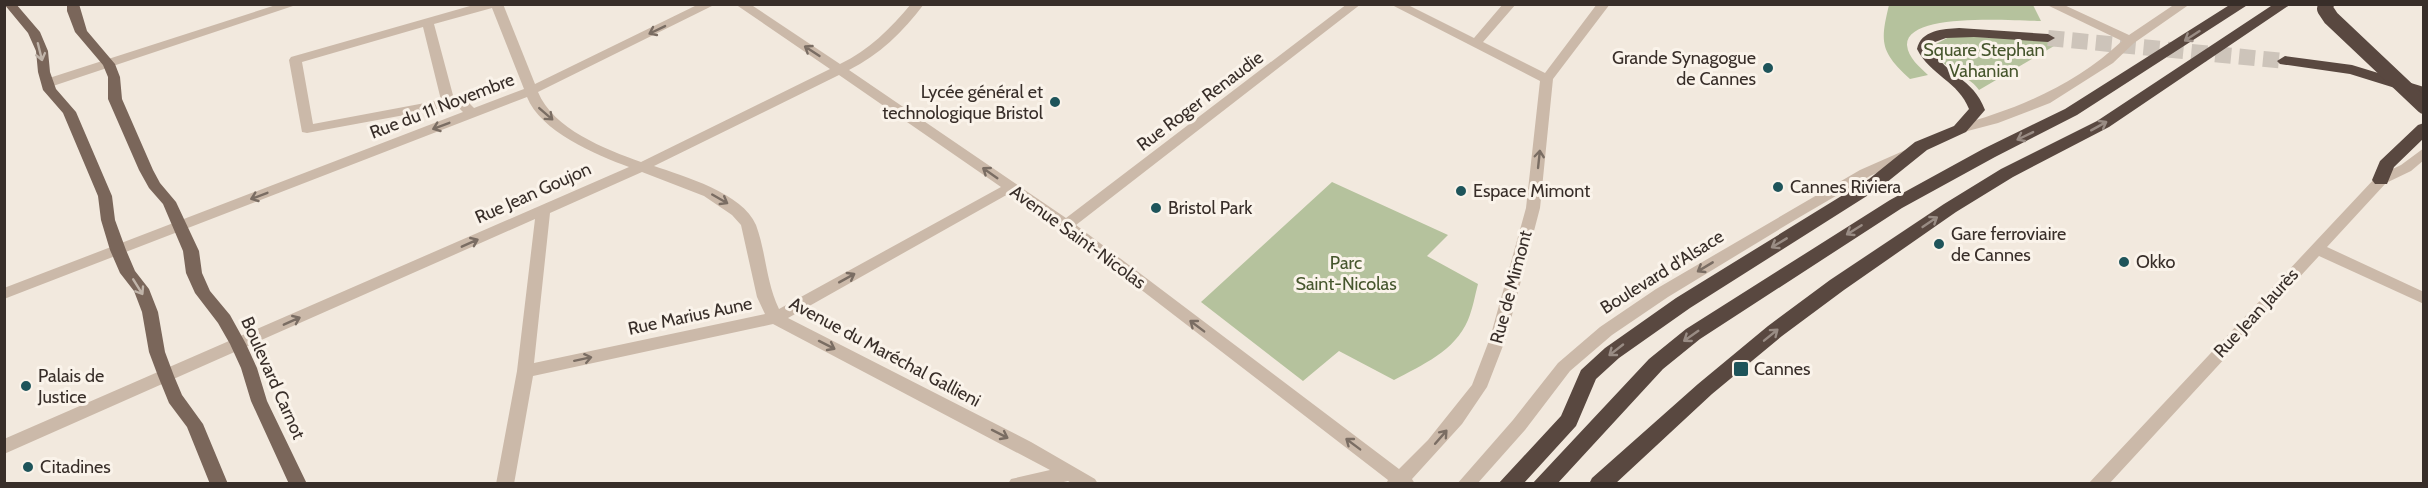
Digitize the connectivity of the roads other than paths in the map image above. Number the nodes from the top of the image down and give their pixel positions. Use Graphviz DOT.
graph roads {
  1 [pos="9,4"];
  2 [pos="73,4"];
  3 [pos="293,4"];
  4 [pos="495,4"];
  5 [pos="710,4"];
  6 [pos="741,4"];
  7 [pos="918,4"];
  8 [pos="1355,4"];
  9 [pos="1396,4"];
  10 [pos="1510,4"];
  11 [pos="1604,4"];
  12 [pos="2051,4"];
  13 [pos="2184,4"];
  14 [pos="2242,4"];
  15 [pos="2284,4"];
  16 [pos="2326,4"];
  17 [pos="428,23"];
  18 [pos="2048,38"];
  19 [pos="2130,40"];
  20 [pos="1477,42"];
  21 [pos="2285,61"];
  22 [pos="109,64"];
  23 [pos="840,70"];
  24 [pos="1547,79"];
  25 [pos="48,83"];
  26 [pos="533,90"];
  27 [pos="2424,92"];
  28 [pos="447,103"];
  29 [pos="2424,106"];
  30 [pos="473,114"];
  31 [pos="1960,129"];
  32 [pos="2422,130"];
  33 [pos="1921,146"];
  34 [pos="2424,152"];
  35 [pos="641,167"];
  36 [pos="2381,180"];
  37 [pos="1011,187"];
  38 [pos="543,211"];
  39 [pos="1066,225"];
  40 [pos="180,226"];
  41 [pos="2317,249"];
  42 [pos="118,250"];
  43 [pos="4,294"];
  44 [pos="2424,299"];
  45 [pos="775,318"];
  46 [pos="238,344"];
  47 [pos="525,371"];
  48 [pos="166,376"];
  49 [pos="4,447"];
  50 [pos="1071,473"];
  51 [pos="1400,482"];
  52 [pos="219,483"];
  53 [pos="298,483"];
  54 [pos="505,483"];
  55 [pos="1017,483"];
  56 [pos="1089,483"];
  57 [pos="1466,483"];
  58 [pos="1509,483"];
  59 [pos="1543,483"];
  60 [pos="1600,483"];
  61 [pos="2097,483"];
  1 -- 25 [label="main road, one-way"];
  2 -- 22 [label="main road"];
  3 -- 22 [label="street"];
  4 -- 17 [label="street"];
  4 -- 26 [label="street, Avenue du Maréchal Gallieni"];
  5 -- 26 [label="street, Rue du 11 Novembre, one-way"];
  23 -- 6 [label="street, Avenue Saint-Nicolas, one-way"];
  7 -- 23 [label="street, Rue Jean Goujon"];
  8 -- 39 [label="street, Rue Roger Renaudie"];
  9 -- 20 [label="street"];
  10 -- 20 [label="street"];
  11 -- 24 [label="street"];
  12 -- 19 [label="street"];
  13 -- 19 [label="street"];
  14 -- 59 [label="highway, one-way"];
  60 -- 15 [label="highway, one-way"];
  16 -- 29 [label="highway, bridge"];
  17 -- 28 [label="street"];
  17 -- 28 [label="street"];
  18 -- 31 [label="highway"];
  19 -- 31 [label="street"];
  20 -- 24 [label="street"];
  21 -- 27 [label="highway"];
  22 -- 25 [label="street"];
  22 -- 40 [label="main road, Boulevard Carnot"];
  23 -- 35 [label="street, Rue Jean Goujon"];
  37 -- 23 [label="street, Avenue Saint-Nicolas, one-way"];
  51 -- 24 [label="street, Rue de Mimont, one-way"];
  25 -- 42 [label="main road"];
  26 -- 30 [label="street, Rue du 11 Novembre"];
  26 -- 35 [label="street, Avenue du Maréchal Gallieni, one-way"];
  28 -- 30 [label="street"];
  30 -- 40 [label="street, Rue du 11 Novembre, one-way"];
  31 -- 33 [label="highway"];
  32 -- 36 [label="highway"];
  33 -- 57 [label="street, Boulevard d'Alsace, one-way"];
  33 -- 58 [label="highway, one-way"];
  34 -- 36 [label="street, Rue Jean Jaurès"];
  35 -- 38 [label="street, Rue Jean Goujon"];
  35 -- 45 [label="street, Avenue du Maréchal Gallieni, one-way"];
  36 -- 41 [label="street, Rue Jean Jaurès"];
  37 -- 39 [label="street, Avenue Saint-Nicolas"];
  45 -- 37 [label="street, Rue Marius Aune, one-way"];
  46 -- 38 [label="street, Rue Jean Goujon, one-way"];
  38 -- 47 [label="street"];
  51 -- 39 [label="street, Avenue Saint-Nicolas, one-way"];
  40 -- 42 [label="street, Rue du 11 Novembre"];
  40 -- 46 [label="main road, Boulevard Carnot"];
  41 -- 44 [label="street"];
  41 -- 61 [label="street, Rue Jean Jaurès"];
  42 -- 43 [label="street, Rue du 11 Novembre"];
  42 -- 48 [label="main road, one-way"];
  47 -- 45 [label="street, Rue Marius Aune, one-way"];
  45 -- 50 [label="street, Avenue du Maréchal Gallieni, one-way"];
  46 -- 48 [label="street, Rue Jean Goujon"];
  46 -- 53 [label="main road, Boulevard Carnot"];
  47 -- 54 [label="street"];
  48 -- 49 [label="street, Rue Jean Goujon"];
  48 -- 52 [label="main road"];
  50 -- 55 [label="street"];
  50 -- 56 [label="street, Avenue du Maréchal Gallieni"];
}
